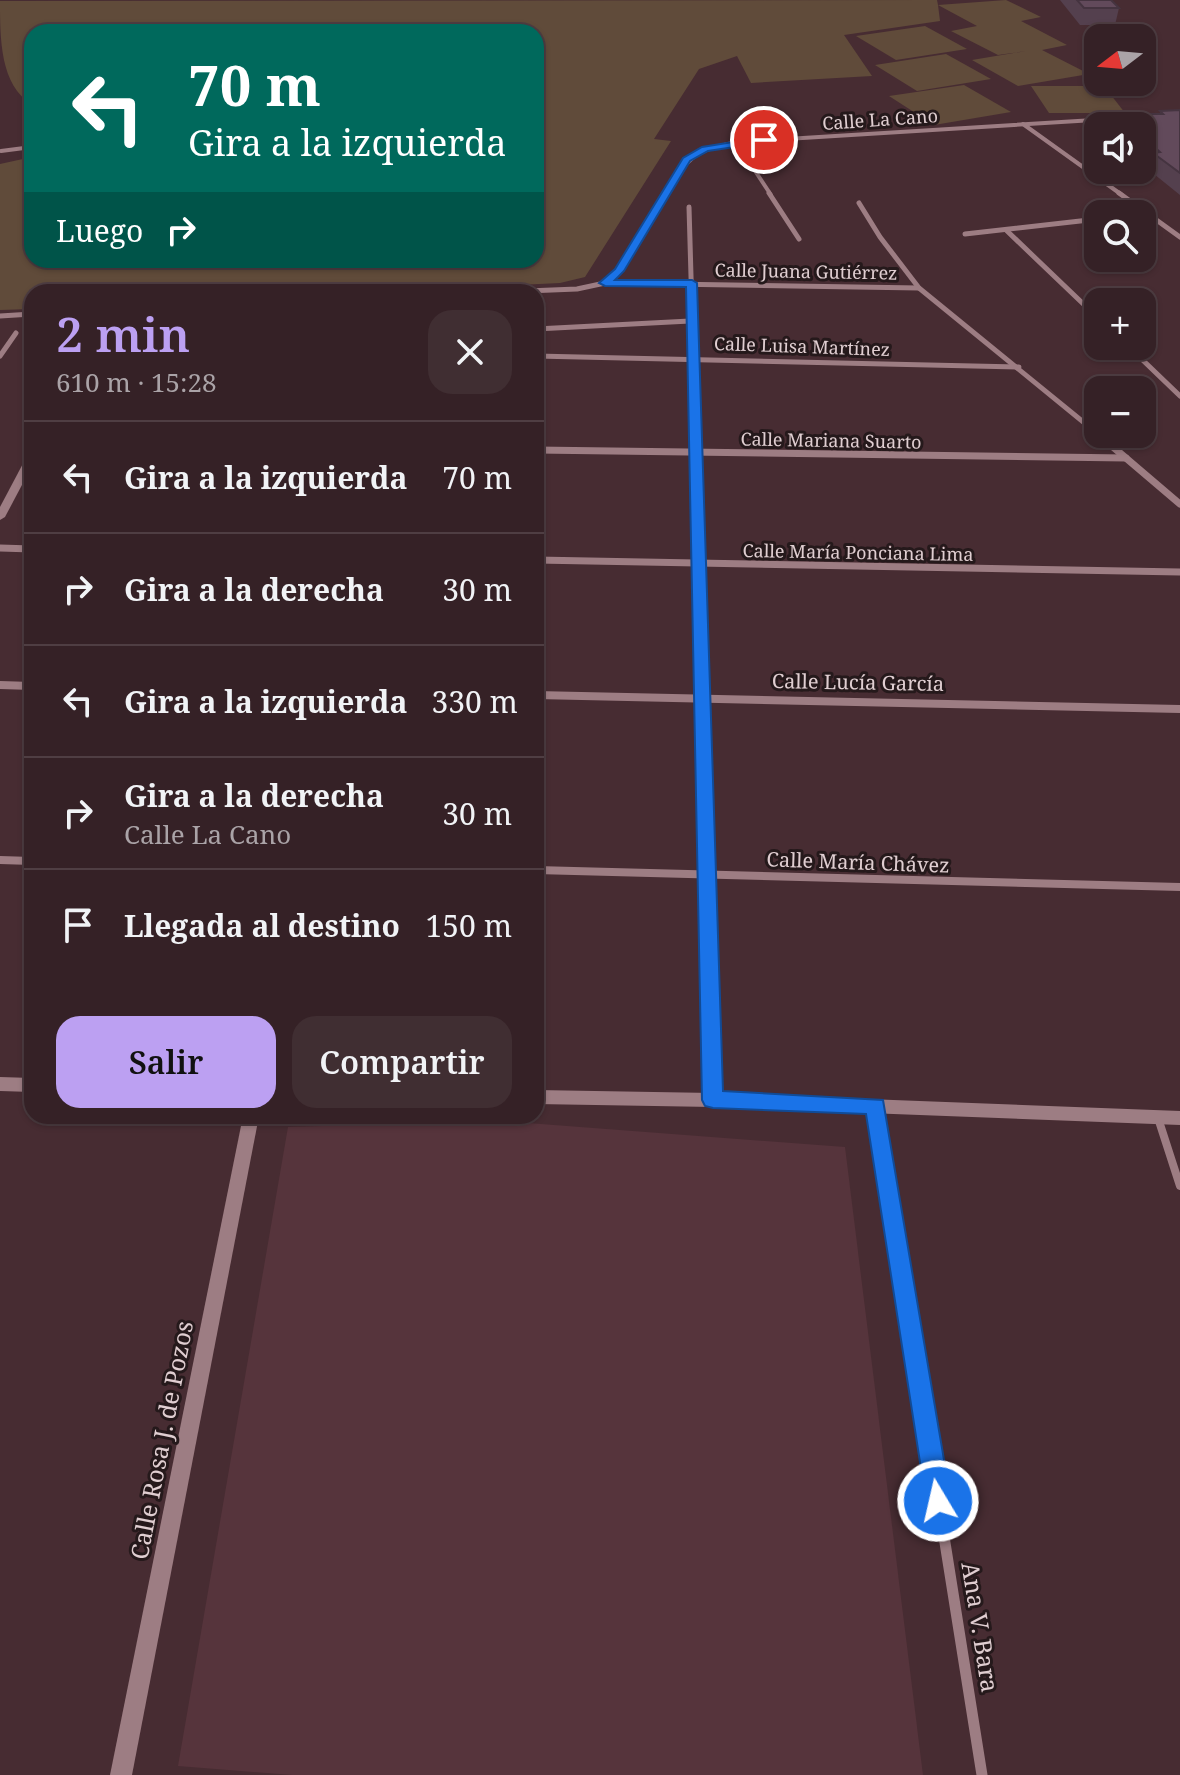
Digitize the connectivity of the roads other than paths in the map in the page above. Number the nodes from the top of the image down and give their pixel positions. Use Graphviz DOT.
graph roads {
  1 [pos="1084,120"];
  2 [pos="1023,124"];
  3 [pos="736,142"];
  4 [pos="24,148"];
  5 [pos="0,151"];
  6 [pos="1,160"];
  7 [pos="1131,200"];
  8 [pos="859,203"];
  9 [pos="689,207"];
  10 [pos="1156,218"];
  11 [pos="1084,221"];
  12 [pos="1006,230"];
  13 [pos="965,234"];
  14 [pos="1180,237"];
  15 [pos="799,239"];
  16 [pos="605,283"];
  17 [pos="692,283"];
  18 [pos="919,288"];
  19 [pos="544,290"];
  20 [pos="1084,305"];
  21 [pos="24,314"];
  22 [pos="0,316"];
  23 [pos="690,321"];
  24 [pos="544,329"];
  25 [pos="16,333"];
  26 [pos="1,353"];
  27 [pos="544,356"];
  28 [pos="691,357"];
  29 [pos="1143,360"];
  30 [pos="1019,367"];
  31 [pos="1180,396"];
  32 [pos="1084,422"];
  33 [pos="1114,448"];
  34 [pos="544,450"];
  35 [pos="696,453"];
  36 [pos="1126,458"];
  37 [pos="24,471"];
  38 [pos="1180,504"];
  39 [pos="0,517"];
  40 [pos="0,548"];
  41 [pos="24,549"];
  42 [pos="544,560"];
  43 [pos="699,564"];
  44 [pos="1180,572"];
  45 [pos="0,685"];
  46 [pos="24,686"];
  47 [pos="544,695"];
  48 [pos="702,698"];
  49 [pos="1180,709"];
  50 [pos="0,860"];
  51 [pos="24,861"];
  52 [pos="544,870"];
  53 [pos="705,874"];
  54 [pos="1180,887"];
  55 [pos="0,1084"];
  56 [pos="24,1085"];
  57 [pos="544,1097"];
  58 [pos="713,1100"];
  59 [pos="875,1106"];
  60 [pos="1158,1118"];
  61 [pos="1180,1118"];
  62 [pos="249,1124"];
  63 [pos="1180,1186"];
  64 [pos="121,1775"];
  65 [pos="982,1775"];
  1 -- 2 [label="street, Calle La Cano"];
  2 -- 3 [label="street, Calle La Cano"];
  2 -- 7 [label="street"];
  3 -- 15 [label="street"];
  3 -- 16 [label="street, Calle La Cano"];
  4 -- 5 [label="street"];
  5 -- 6 [label="street"];
  8 -- 18 [label="street"];
  9 -- 17 [label="street"];
  10 -- 14 [label="street"];
  11 -- 12 [label="street"];
  12 -- 13 [label="street"];
  12 -- 20 [label="street"];
  16 -- 17 [label="street, Calle Juana Gutiérrez"];
  16 -- 19 [label="street, Calle Juana Gutiérrez"];
  17 -- 18 [label="street, Calle Juana Gutiérrez"];
  17 -- 23 [label="street"];
  18 -- 30 [label="street"];
  21 -- 22 [label="street"];
  23 -- 24 [label="street, Calle Luisa Martínez"];
  23 -- 28 [label="street"];
  25 -- 26 [label="street"];
  27 -- 28 [label="street, Calle Luisa Martínez"];
  28 -- 30 [label="street, Calle Luisa Martínez"];
  28 -- 35 [label="street"];
  29 -- 31 [label="street"];
  30 -- 32 [label="street"];
  33 -- 36 [label="street"];
  34 -- 35 [label="street, Calle Mariana Suarto"];
  35 -- 36 [label="street, Calle Mariana Suarto"];
  35 -- 43 [label="street"];
  36 -- 38 [label="street"];
  37 -- 39 [label="street"];
  40 -- 41 [label="street"];
  42 -- 43 [label="street, Calle María Ponciana Lima"];
  43 -- 44 [label="street, Calle María Ponciana Lima"];
  43 -- 48 [label="street"];
  45 -- 46 [label="street"];
  47 -- 48 [label="street, Calle Lucía García"];
  48 -- 49 [label="street, Calle Lucía García"];
  48 -- 53 [label="street"];
  50 -- 51 [label="street"];
  52 -- 53 [label="street, Calle María Chávez"];
  53 -- 54 [label="street, Calle María Chávez"];
  53 -- 58 [label="street"];
  55 -- 56 [label="street"];
  57 -- 58 [label="street"];
  58 -- 59 [label="street"];
  59 -- 60 [label="street"];
  59 -- 65 [label="street, Ana V. Bara"];
  60 -- 61 [label="street"];
  60 -- 63 [label="street"];
  62 -- 64 [label="street, Calle Rosa J. de Pozos"];
}
